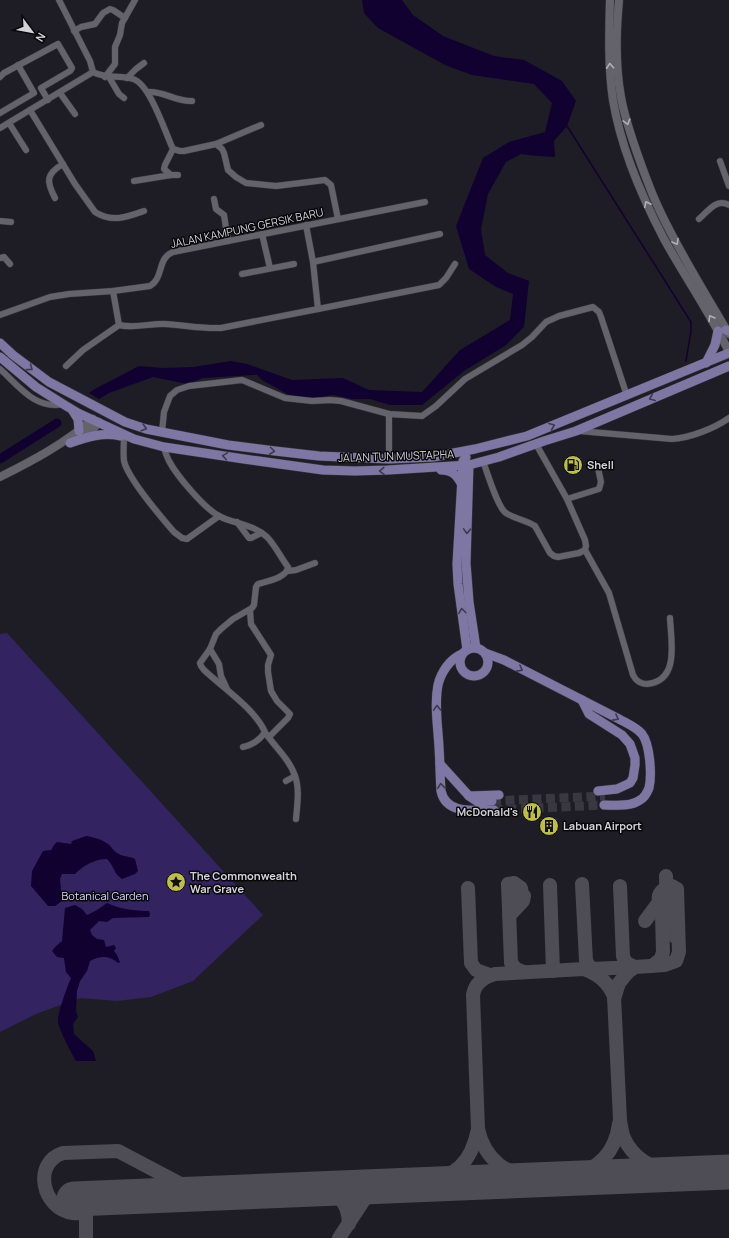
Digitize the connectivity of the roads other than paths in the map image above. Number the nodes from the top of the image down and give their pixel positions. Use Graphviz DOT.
graph roads {
  1 [pos="59,0"];
  2 [pos="135,0"];
  3 [pos="610,0"];
  4 [pos="619,0"];
  5 [pos="125,18"];
  6 [pos="74,31"];
  7 [pos="144,63"];
  8 [pos="18,65"];
  9 [pos="93,72"];
  10 [pos="0,77"];
  11 [pos="107,77"];
  12 [pos="127,78"];
  13 [pos="41,88"];
  14 [pos="34,92"];
  15 [pos="149,92"];
  16 [pos="60,93"];
  17 [pos="124,98"];
  18 [pos="48,100"];
  19 [pos="192,101"];
  20 [pos="30,110"];
  21 [pos="0,113"];
  22 [pos="75,114"];
  23 [pos="9,123"];
  24 [pos="261,125"];
  25 [pos="0,128"];
  26 [pos="216,144"];
  27 [pos="173,149"];
  28 [pos="26,150"];
  29 [pos="720,160"];
  30 [pos="63,164"];
  31 [pos="134,181"];
  32 [pos="729,186"];
  33 [pos="55,198"];
  34 [pos="214,199"];
  35 [pos="425,202"];
  36 [pos="729,205"];
  37 [pos="144,211"];
  38 [pos="338,219"];
  39 [pos="699,219"];
  40 [pos="0,221"];
  41 [pos="10,222"];
  42 [pos="306,225"];
  43 [pos="262,234"];
  44 [pos="440,234"];
  45 [pos="228,241"];
  46 [pos="0,258"];
  47 [pos="313,262"];
  48 [pos="10,264"];
  49 [pos="294,264"];
  50 [pos="455,264"];
  51 [pos="270,268"];
  52 [pos="242,274"];
  53 [pos="113,291"];
  54 [pos="318,309"];
  55 [pos="0,315"];
  56 [pos="119,325"];
  57 [pos="726,332"];
  58 [pos="0,343"];
  59 [pos="729,352"];
  60 [pos="0,357"];
  61 [pos="704,364"];
  62 [pos="66,366"];
  63 [pos="729,366"];
  64 [pos="0,369"];
  65 [pos="49,382"];
  66 [pos="627,396"];
  67 [pos="63,404"];
  68 [pos="72,409"];
  69 [pos="389,414"];
  70 [pos="729,418"];
  71 [pos="95,420"];
  72 [pos="125,422"];
  73 [pos="79,431"];
  74 [pos="576,431"];
  75 [pos="162,432"];
  76 [pos="124,436"];
  77 [pos="527,436"];
  78 [pos="134,439"];
  79 [pos="70,443"];
  80 [pos="536,444"];
  81 [pos="164,447"];
  82 [pos="46,454"];
  83 [pos="433,457"];
  84 [pos="499,457"];
  85 [pos="389,460"];
  86 [pos="466,462"];
  87 [pos="484,464"];
  88 [pos="598,468"];
  89 [pos="408,469"];
  90 [pos="0,477"];
  91 [pos="465,487"];
  92 [pos="567,499"];
  93 [pos="219,516"];
  94 [pos="237,522"];
  95 [pos="261,533"];
  96 [pos="585,550"];
  97 [pos="315,563"];
  98 [pos="288,570"];
  99 [pos="250,610"];
  100 [pos="670,618"];
  101 [pos="210,649"];
  102 [pos="469,651"];
  103 [pos="485,653"];
  104 [pos="228,691"];
  105 [pos="582,700"];
  106 [pos="267,734"];
  107 [pos="243,747"];
  108 [pos="440,764"];
  109 [pos="295,776"];
  110 [pos="286,782"];
  111 [pos="499,795"];
  112 [pos="469,796"];
  113 [pos="296,819"];
  1 -- 6 [label="street"];
  2 -- 5 [label="street"];
  57 -- 3 [label="main road, one-way"];
  4 -- 57 [label="main road, one-way"];
  5 -- 6 [label="street"];
  5 -- 11 [label="street"];
  6 -- 9 [label="street"];
  7 -- 12 [label="street"];
  8 -- 10 [label="street"];
  8 -- 13 [label="street"];
  8 -- 14 [label="street"];
  9 -- 11 [label="street"];
  9 -- 16 [label="street"];
  11 -- 12 [label="street"];
  11 -- 17 [label="street"];
  12 -- 15 [label="street"];
  13 -- 14 [label="street"];
  13 -- 18 [label="street"];
  14 -- 21 [label="street"];
  15 -- 19 [label="street"];
  15 -- 27 [label="street"];
  16 -- 18 [label="street"];
  16 -- 22 [label="street"];
  18 -- 20 [label="street"];
  20 -- 23 [label="street"];
  20 -- 30 [label="street"];
  23 -- 25 [label="street"];
  23 -- 28 [label="street"];
  24 -- 26 [label="street"];
  26 -- 27 [label="street"];
  26 -- 38 [label="street"];
  27 -- 31 [label="street"];
  29 -- 32 [label="street"];
  30 -- 33 [label="street"];
  30 -- 37 [label="street"];
  34 -- 45 [label="street"];
  35 -- 38 [label="street, JALAN KAMPUNG GERSIK BARU"];
  36 -- 39 [label="street"];
  38 -- 42 [label="street, JALAN KAMPUNG GERSIK BARU"];
  40 -- 41 [label="street"];
  42 -- 43 [label="street, JALAN KAMPUNG GERSIK BARU"];
  42 -- 47 [label="street"];
  43 -- 45 [label="street, JALAN KAMPUNG GERSIK BARU"];
  43 -- 51 [label="street"];
  44 -- 47 [label="street"];
  45 -- 53 [label="street, JALAN KAMPUNG GERSIK BARU"];
  46 -- 48 [label="street"];
  47 -- 54 [label="street"];
  49 -- 51 [label="street"];
  50 -- 54 [label="street"];
  51 -- 52 [label="street"];
  53 -- 55 [label="street, JALAN KAMPUNG GERSIK BARU"];
  53 -- 56 [label="street"];
  54 -- 56 [label="street"];
  56 -- 62 [label="street"];
  57 -- 59 [label="main road"];
  57 -- 61 [label="main road"];
  58 -- 65 [label="main road, one-way"];
  59 -- 61 [label="main road"];
  60 -- 67 [label="main road, JALAN TUN MUSTAPHA"];
  61 -- 66 [label="main road"];
  63 -- 74 [label="main road, JALAN TUN MUSTAPHA, one-way"];
  64 -- 67 [label="street"];
  65 -- 71 [label="main road"];
  65 -- 72 [label="main road"];
  66 -- 69 [label="street"];
  77 -- 66 [label="main road, one-way"];
  67 -- 68 [label="main road, JALAN TUN MUSTAPHA"];
  68 -- 71 [label="main road, JALAN TUN MUSTAPHA"];
  68 -- 73 [label="main road"];
  69 -- 75 [label="street"];
  69 -- 85 [label="street"];
  70 -- 74 [label="street"];
  71 -- 72 [label="main road"];
  71 -- 73 [label="main road"];
  71 -- 78 [label="main road, JALAN TUN MUSTAPHA"];
  71 -- 79 [label="main road"];
  72 -- 75 [label="main road, one-way"];
  73 -- 82 [label="main road"];
  74 -- 80 [label="main road, JALAN TUN MUSTAPHA"];
  75 -- 85 [label="main road, one-way"];
  76 -- 78 [label="main road"];
  76 -- 79 [label="main road"];
  76 -- 93 [label="street"];
  77 -- 83 [label="main road"];
  77 -- 86 [label="main road"];
  78 -- 81 [label="main road, JALAN TUN MUSTAPHA"];
  79 -- 82 [label="main road"];
  80 -- 84 [label="main road, JALAN TUN MUSTAPHA"];
  80 -- 92 [label="street"];
  89 -- 81 [label="main road, JALAN TUN MUSTAPHA, one-way"];
  81 -- 93 [label="street"];
  82 -- 90 [label="main road"];
  83 -- 85 [label="main road"];
  83 -- 86 [label="main road"];
  84 -- 86 [label="main road, JALAN TUN MUSTAPHA"];
  84 -- 87 [label="main road"];
  86 -- 89 [label="main road, JALAN TUN MUSTAPHA"];
  86 -- 91 [label="main road"];
  87 -- 91 [label="main road"];
  87 -- 96 [label="street"];
  88 -- 92 [label="street"];
  89 -- 91 [label="main road"];
  91 -- 102 [label="main road"];
  92 -- 96 [label="street"];
  93 -- 94 [label="street"];
  94 -- 95 [label="street"];
  94 -- 95 [label="street"];
  95 -- 98 [label="street"];
  96 -- 100 [label="street"];
  97 -- 98 [label="street"];
  98 -- 99 [label="street"];
  99 -- 101 [label="street"];
  99 -- 106 [label="street"];
  101 -- 104 [label="street"];
  101 -- 104 [label="street"];
  102 -- 103 [label="main road"];
  102 -- 103 [label="main road"];
  108 -- 102 [label="main road, one-way"];
  103 -- 105 [label="main road, one-way"];
  104 -- 106 [label="street"];
  105 -- 105 [label="main road, one-way"];
  106 -- 107 [label="street"];
  106 -- 109 [label="street"];
  108 -- 112 [label="main road"];
  112 -- 108 [label="main road, one-way"];
  109 -- 110 [label="street"];
  109 -- 113 [label="street"];
  111 -- 112 [label="main road"];
}
